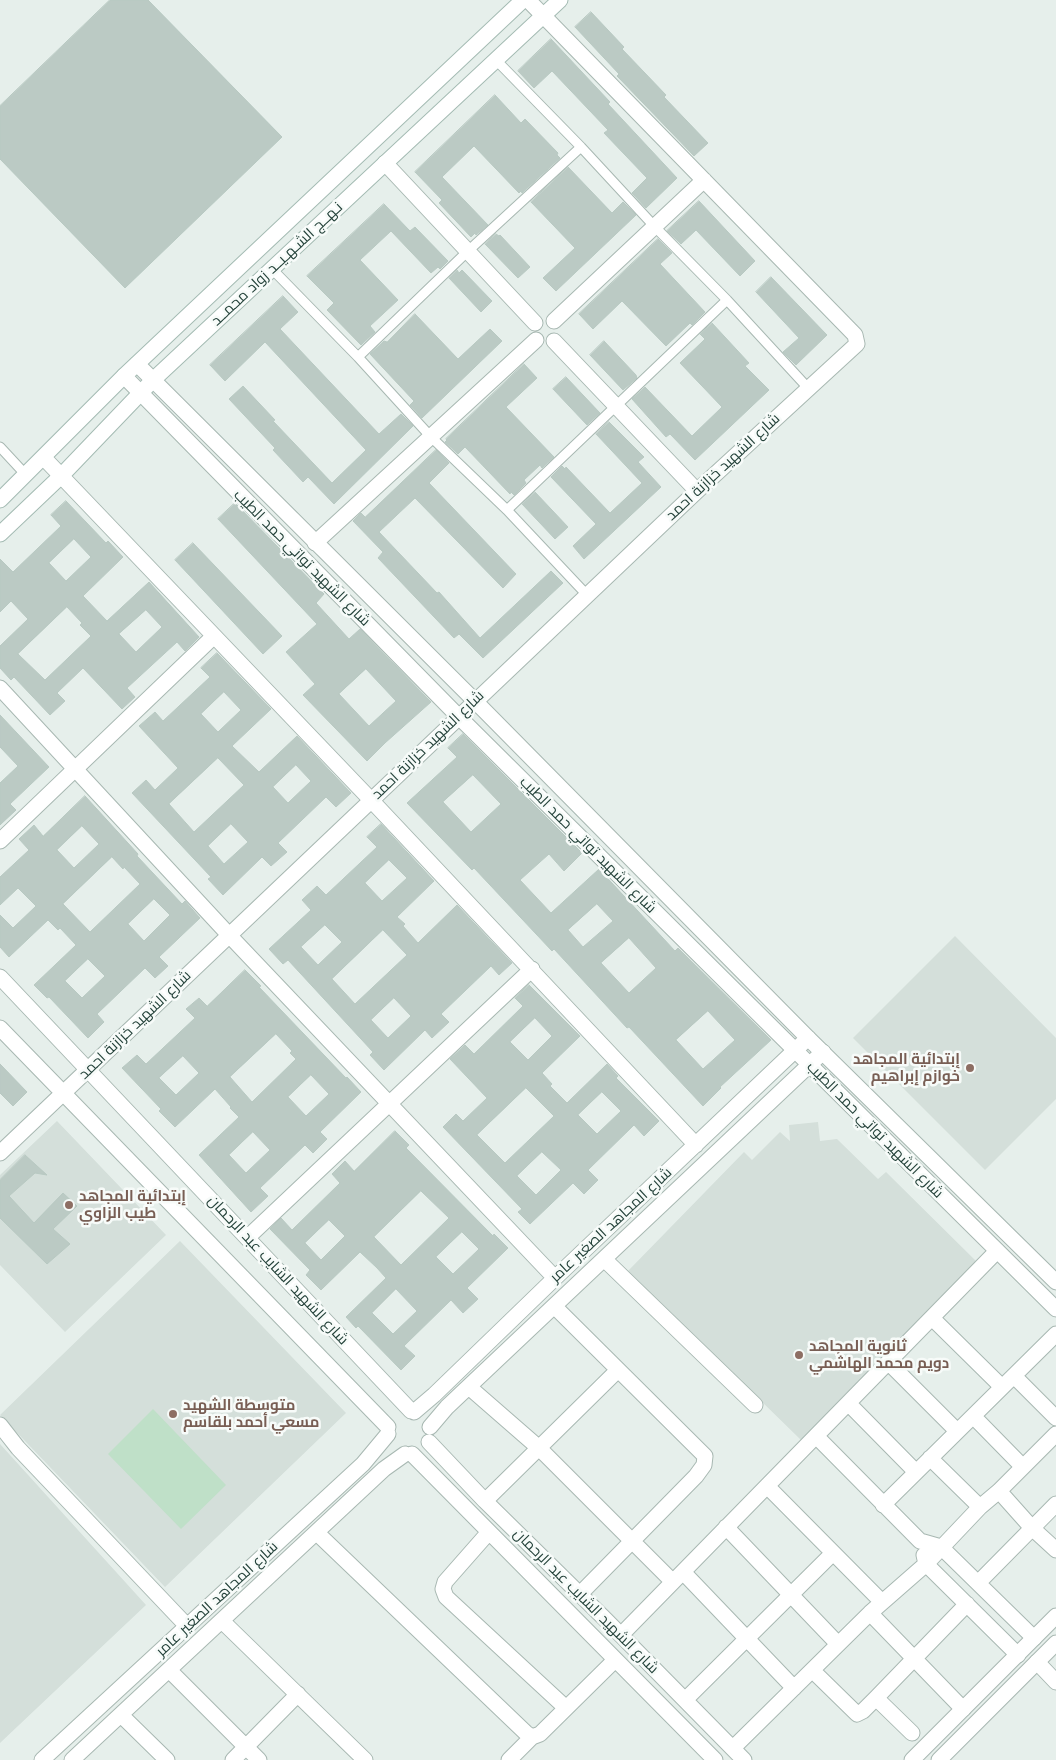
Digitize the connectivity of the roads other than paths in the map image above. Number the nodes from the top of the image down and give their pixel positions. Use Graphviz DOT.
graph roads {
  1 [pos="523,0"];
  2 [pos="528,0"];
  3 [pos="560,0"];
  4 [pos="542,16"];
  5 [pos="495,59"];
  6 [pos="581,147"];
  7 [pos="385,163"];
  8 [pos="704,180"];
  9 [pos="654,227"];
  10 [pos="468,251"];
  11 [pos="272,268"];
  12 [pos="727,300"];
  13 [pos="554,321"];
  14 [pos="535,323"];
  15 [pos="536,340"];
  16 [pos="554,340"];
  17 [pos="358,357"];
  18 [pos="137,364"];
  19 [pos="124,376"];
  20 [pos="153,380"];
  21 [pos="808,388"];
  22 [pos="139,394"];
  23 [pos="616,406"];
  24 [pos="431,437"];
  25 [pos="0,447"];
  26 [pos="44,458"];
  27 [pos="26,475"];
  28 [pos="61,476"];
  29 [pos="697,491"];
  30 [pos="0,500"];
  31 [pos="508,510"];
  32 [pos="0,534"];
  33 [pos="315,543"];
  34 [pos="587,595"];
  35 [pos="214,636"];
  36 [pos="0,688"];
  37 [pos="475,701"];
  38 [pos="459,717"];
  39 [pos="75,769"];
  40 [pos="371,800"];
  41 [pos="0,841"];
  42 [pos="229,935"];
  43 [pos="532,969"];
  44 [pos="0,977"];
  45 [pos="0,1028"];
  46 [pos="808,1038"];
  47 [pos="795,1051"];
  48 [pos="822,1052"];
  49 [pos="809,1065"];
  50 [pos="88,1070"];
  51 [pos="64,1094"];
  52 [pos="389,1104"];
  53 [pos="696,1145"];
  54 [pos="0,1153"];
  55 [pos="247,1238"];
  56 [pos="997,1251"];
  57 [pos="604,1259"];
  58 [pos="555,1278"];
  59 [pos="1056,1282"];
  60 [pos="554,1306"];
  61 [pos="1056,1309"];
  62 [pos="932,1318"];
  63 [pos="1056,1334"];
  64 [pos="888,1362"];
  65 [pos="618,1370"];
  66 [pos="1014,1376"];
  67 [pos="468,1387"];
  68 [pos="1002,1387"];
  69 [pos="848,1403"];
  70 [pos="755,1405"];
  71 [pos="413,1412"];
  72 [pos="973,1416"];
  73 [pos="1056,1418"];
  74 [pos="0,1425"];
  75 [pos="388,1430"];
  76 [pos="957,1431"];
  77 [pos="429,1434"];
  78 [pos="816,1436"];
  79 [pos="1055,1436"];
  80 [pos="539,1448"];
  81 [pos="408,1454"];
  82 [pos="930,1458"];
  83 [pos="1023,1467"];
  84 [pos="916,1472"];
  85 [pos="767,1486"];
  86 [pos="999,1491"];
  87 [pos="485,1501"];
  88 [pos="1056,1504"];
  89 [pos="883,1505"];
  90 [pos="980,1507"];
  91 [pos="726,1527"];
  92 [pos="1032,1528"];
  93 [pos="489,1532"];
  94 [pos="317,1533"];
  95 [pos="632,1540"];
  96 [pos="920,1541"];
  97 [pos="941,1547"];
  98 [pos="1056,1550"];
  99 [pos="834,1554"];
  100 [pos="926,1564"];
  101 [pos="678,1577"];
  102 [pos="978,1582"];
  103 [pos="580,1594"];
  104 [pos="791,1595"];
  105 [pos="882,1602"];
  106 [pos="967,1604"];
  107 [pos="870,1613"];
  108 [pos="1056,1616"];
  109 [pos="222,1621"];
  110 [pos="187,1626"];
  111 [pos="621,1635"];
  112 [pos="747,1638"];
  113 [pos="1034,1638"];
  114 [pos="1056,1643"];
  115 [pos="838,1644"];
  116 [pos="1018,1655"];
  117 [pos="916,1659"];
  118 [pos="616,1660"];
  119 [pos="1037,1662"];
  120 [pos="169,1670"];
  121 [pos="813,1671"];
  122 [pos="1056,1682"];
  123 [pos="794,1688"];
  124 [pos="298,1694"];
  125 [pos="876,1698"];
  126 [pos="685,1700"];
  127 [pos="566,1708"];
  128 [pos="963,1709"];
  129 [pos="121,1715"];
  130 [pos="912,1733"];
  131 [pos="532,1737"];
  132 [pos="246,1747"];
  133 [pos="733,1748"];
  134 [pos="42,1760"];
  135 [pos="73,1760"];
  136 [pos="167,1760"];
  137 [pos="233,1760"];
  138 [pos="259,1760"];
  139 [pos="365,1760"];
  140 [pos="509,1760"];
  141 [pos="715,1760"];
  142 [pos="744,1760"];
  143 [pos="912,1760"];
  144 [pos="939,1760"];
  1 -- 18 [label="street, نـهــج الشـهـيــد زواد محمــد"];
  2 -- 4 [label="street"];
  3 -- 4 [label="street, نـهــج الشـهـيــد زواد محمــد"];
  4 -- 5 [label="street, نـهــج الشـهـيــد زواد محمــد"];
  4 -- 8 [label="street"];
  5 -- 6 [label="lane"];
  5 -- 7 [label="street, نـهــج الشـهـيــد زواد محمــد"];
  6 -- 9 [label="lane"];
  6 -- 10 [label="lane"];
  7 -- 10 [label="street"];
  7 -- 11 [label="street, نـهــج الشـهـيــد زواد محمــد"];
  8 -- 9 [label="street"];
  8 -- 21 [label="street, شارع الشهيد خزازنة احمد"];
  9 -- 12 [label="lane"];
  9 -- 13 [label="street"];
  10 -- 14 [label="street"];
  10 -- 17 [label="lane"];
  11 -- 17 [label="lane"];
  11 -- 20 [label="street, نـهــج الشـهـيــد زواد محمــد"];
  12 -- 21 [label="lane"];
  12 -- 23 [label="lane"];
  13 -- 14 [label="street"];
  13 -- 16 [label="street"];
  14 -- 15 [label="street"];
  15 -- 16 [label="street"];
  15 -- 24 [label="street"];
  16 -- 23 [label="street"];
  17 -- 24 [label="lane"];
  18 -- 19 [label="street, نـهــج الشـهـيــد زواد محمــد"];
  18 -- 20 [label="street, شارع الشهيد تواتي حمد الطيب"];
  19 -- 22 [label="street, شارع الشهيد تواتي حمد الطيب"];
  19 -- 26 [label="street, نـهــج الشـهـيــد زواد محمــد"];
  20 -- 22 [label="street, نـهــج الشـهـيــد زواد محمــد"];
  20 -- 33 [label="street, شارع الشهيد تواتي حمد الطيب"];
  21 -- 29 [label="street, شارع الشهيد خزازنة احمد"];
  22 -- 28 [label="street, نـهــج الشـهـيــد زواد محمــد"];
  22 -- 38 [label="street, شارع الشهيد تواتي حمد الطيب"];
  23 -- 29 [label="street"];
  23 -- 31 [label="lane"];
  24 -- 31 [label="lane"];
  24 -- 33 [label="street"];
  25 -- 27 [label="lane"];
  26 -- 27 [label="street, نـهــج الشـهـيــد زواد محمــد"];
  26 -- 28 [label="street"];
  27 -- 30 [label="street, نـهــج الشـهـيــد زواد محمــد"];
  28 -- 32 [label="street, نـهــج الشـهـيــد زواد محمــد"];
  28 -- 35 [label="street"];
  29 -- 34 [label="street, شارع الشهيد خزازنة احمد"];
  31 -- 34 [label="lane"];
  33 -- 37 [label="street, شارع الشهيد تواتي حمد الطيب"];
  34 -- 37 [label="street, شارع الشهيد خزازنة احمد"];
  35 -- 39 [label="street"];
  35 -- 40 [label="street"];
  36 -- 39 [label="street"];
  37 -- 38 [label="street, شارع الشهيد خزازنة احمد"];
  37 -- 46 [label="street, شارع الشهيد تواتي حمد الطيب"];
  38 -- 40 [label="street, شارع الشهيد خزازنة احمد"];
  38 -- 47 [label="street, شارع الشهيد تواتي حمد الطيب"];
  39 -- 41 [label="street"];
  39 -- 42 [label="street"];
  40 -- 42 [label="street, شارع الشهيد خزازنة احمد"];
  40 -- 43 [label="street"];
  42 -- 50 [label="street, شارع الشهيد خزازنة احمد"];
  42 -- 52 [label="street"];
  43 -- 52 [label="street"];
  43 -- 53 [label="street"];
  44 -- 50 [label="street, شارع الشهيد الشايب عبد الرحمان"];
  45 -- 51 [label="street, شارع الشهيد الشايب عبد الرحمان"];
  46 -- 47 [label="street, شارع المجاهد الصغير عامر"];
  46 -- 48 [label="street, شارع الشهيد تواتي حمد الطيب"];
  47 -- 49 [label="street, شارع الشهيد تواتي حمد الطيب"];
  47 -- 53 [label="street, شارع المجاهد الصغير عامر"];
  48 -- 49 [label="street, شارع المجاهد الصغير عامر"];
  48 -- 59 [label="street, شارع الشهيد تواتي حمد الطيب"];
  49 -- 56 [label="street, شارع الشهيد تواتي حمد الطيب"];
  49 -- 57 [label="street, شارع المجاهد الصغير عامر"];
  50 -- 51 [label="street, شارع الشهيد خزازنة احمد"];
  50 -- 55 [label="street, شارع الشهيد الشايب عبد الرحمان"];
  51 -- 54 [label="street, شارع الشهيد خزازنة احمد"];
  51 -- 75 [label="street, شارع الشهيد الشايب عبد الرحمان"];
  52 -- 55 [label="street"];
  52 -- 58 [label="street"];
  53 -- 58 [label="street, شارع المجاهد الصغير عامر"];
  55 -- 71 [label="street, شارع الشهيد الشايب عبد الرحمان"];
  56 -- 61 [label="street, شارع الشهيد تواتي حمد الطيب"];
  56 -- 62 [label="street"];
  57 -- 60 [label="street, شارع المجاهد الصغير عامر"];
  57 -- 70 [label="street"];
  58 -- 71 [label="street, شارع المجاهد الصغير عامر"];
  60 -- 65 [label="street"];
  60 -- 67 [label="street, شارع المجاهد الصغير عامر"];
  62 -- 64 [label="street"];
  62 -- 68 [label="street"];
  63 -- 66 [label="street"];
  64 -- 69 [label="street"];
  64 -- 76 [label="street"];
  65 -- 80 [label="street"];
  65 -- 95 [label="street"];
  66 -- 68 [label="street"];
  66 -- 73 [label="street"];
  67 -- 77 [label="street, شارع المجاهد الصغير عامر"];
  67 -- 80 [label="street"];
  68 -- 72 [label="street"];
  69 -- 78 [label="street"];
  69 -- 84 [label="street"];
  71 -- 75 [label="street"];
  71 -- 77 [label="street"];
  72 -- 76 [label="street"];
  72 -- 83 [label="street"];
  74 -- 110 [label="street"];
  75 -- 81 [label="street"];
  75 -- 110 [label="street, شارع المجاهد الصغير عامر"];
  76 -- 82 [label="street"];
  77 -- 81 [label="street"];
  77 -- 87 [label="street, شارع الشهيد الشايب عبد الرحمان"];
  78 -- 85 [label="street"];
  78 -- 89 [label="street"];
  79 -- 83 [label="street"];
  80 -- 87 [label="street"];
  80 -- 95 [label="street"];
  81 -- 93 [label="street, شارع الشهيد الشايب عبد الرحمان"];
  81 -- 94 [label="street, شارع المجاهد الصغير عامر"];
  82 -- 84 [label="street"];
  82 -- 90 [label="street"];
  83 -- 86 [label="street"];
  84 -- 89 [label="street"];
  85 -- 91 [label="street"];
  85 -- 99 [label="street"];
  86 -- 90 [label="street"];
  86 -- 92 [label="street"];
  87 -- 103 [label="street, شارع الشهيد الشايب عبد الرحمان"];
  88 -- 92 [label="street"];
  89 -- 96 [label="street"];
  90 -- 97 [label="street"];
  91 -- 101 [label="street"];
  91 -- 104 [label="street"];
  92 -- 98 [label="street"];
  92 -- 102 [label="street"];
  93 -- 118 [label="street, شارع الشهيد الشايب عبد الرحمان"];
  93 -- 127 [label="street"];
  94 -- 109 [label="street, شارع المجاهد الصغير عامر"];
  94 -- 131 [label="street"];
  95 -- 101 [label="street"];
  95 -- 103 [label="street"];
  96 -- 97 [label="street"];
  96 -- 100 [label="street"];
  97 -- 100 [label="street"];
  97 -- 102 [label="street"];
  99 -- 104 [label="street"];
  99 -- 105 [label="street"];
  100 -- 105 [label="street"];
  100 -- 106 [label="street"];
  101 -- 111 [label="street"];
  101 -- 112 [label="street"];
  102 -- 113 [label="street"];
  103 -- 111 [label="street, شارع الشهيد الشايب عبد الرحمان"];
  104 -- 112 [label="street"];
  104 -- 115 [label="street"];
  105 -- 107 [label="street"];
  106 -- 116 [label="street"];
  106 -- 117 [label="street"];
  107 -- 115 [label="street"];
  107 -- 117 [label="street"];
  108 -- 113 [label="street"];
  109 -- 120 [label="street, شارع المجاهد الصغير عامر"];
  109 -- 124 [label="street"];
  110 -- 134 [label="street, شارع المجاهد الصغير عامر"];
  111 -- 126 [label="street, شارع الشهيد الشايب عبد الرحمان"];
  112 -- 123 [label="street"];
  112 -- 126 [label="street"];
  113 -- 116 [label="street"];
  114 -- 119 [label="street"];
  115 -- 121 [label="street"];
  116 -- 128 [label="street"];
  117 -- 125 [label="street"];
  117 -- 128 [label="street"];
  118 -- 127 [label="street"];
  118 -- 141 [label="street, شارع الشهيد الشايب عبد الرحمان"];
  119 -- 122 [label="street"];
  119 -- 144 [label="street"];
  120 -- 129 [label="street, شارع المجاهد الصغير عامر"];
  120 -- 132 [label="street"];
  121 -- 123 [label="street"];
  121 -- 125 [label="street"];
  123 -- 133 [label="street"];
  124 -- 132 [label="street"];
  124 -- 139 [label="street"];
  125 -- 130 [label="street"];
  126 -- 133 [label="street, شارع الشهيد الشايب عبد الرحمان"];
  127 -- 131 [label="street"];
  128 -- 143 [label="street"];
  129 -- 135 [label="street, شارع المجاهد الصغير عامر"];
  129 -- 136 [label="street"];
  131 -- 140 [label="street"];
  132 -- 137 [label="street"];
  132 -- 138 [label="street"];
  133 -- 142 [label="street, شارع الشهيد الشايب عبد الرحمان"];
}
